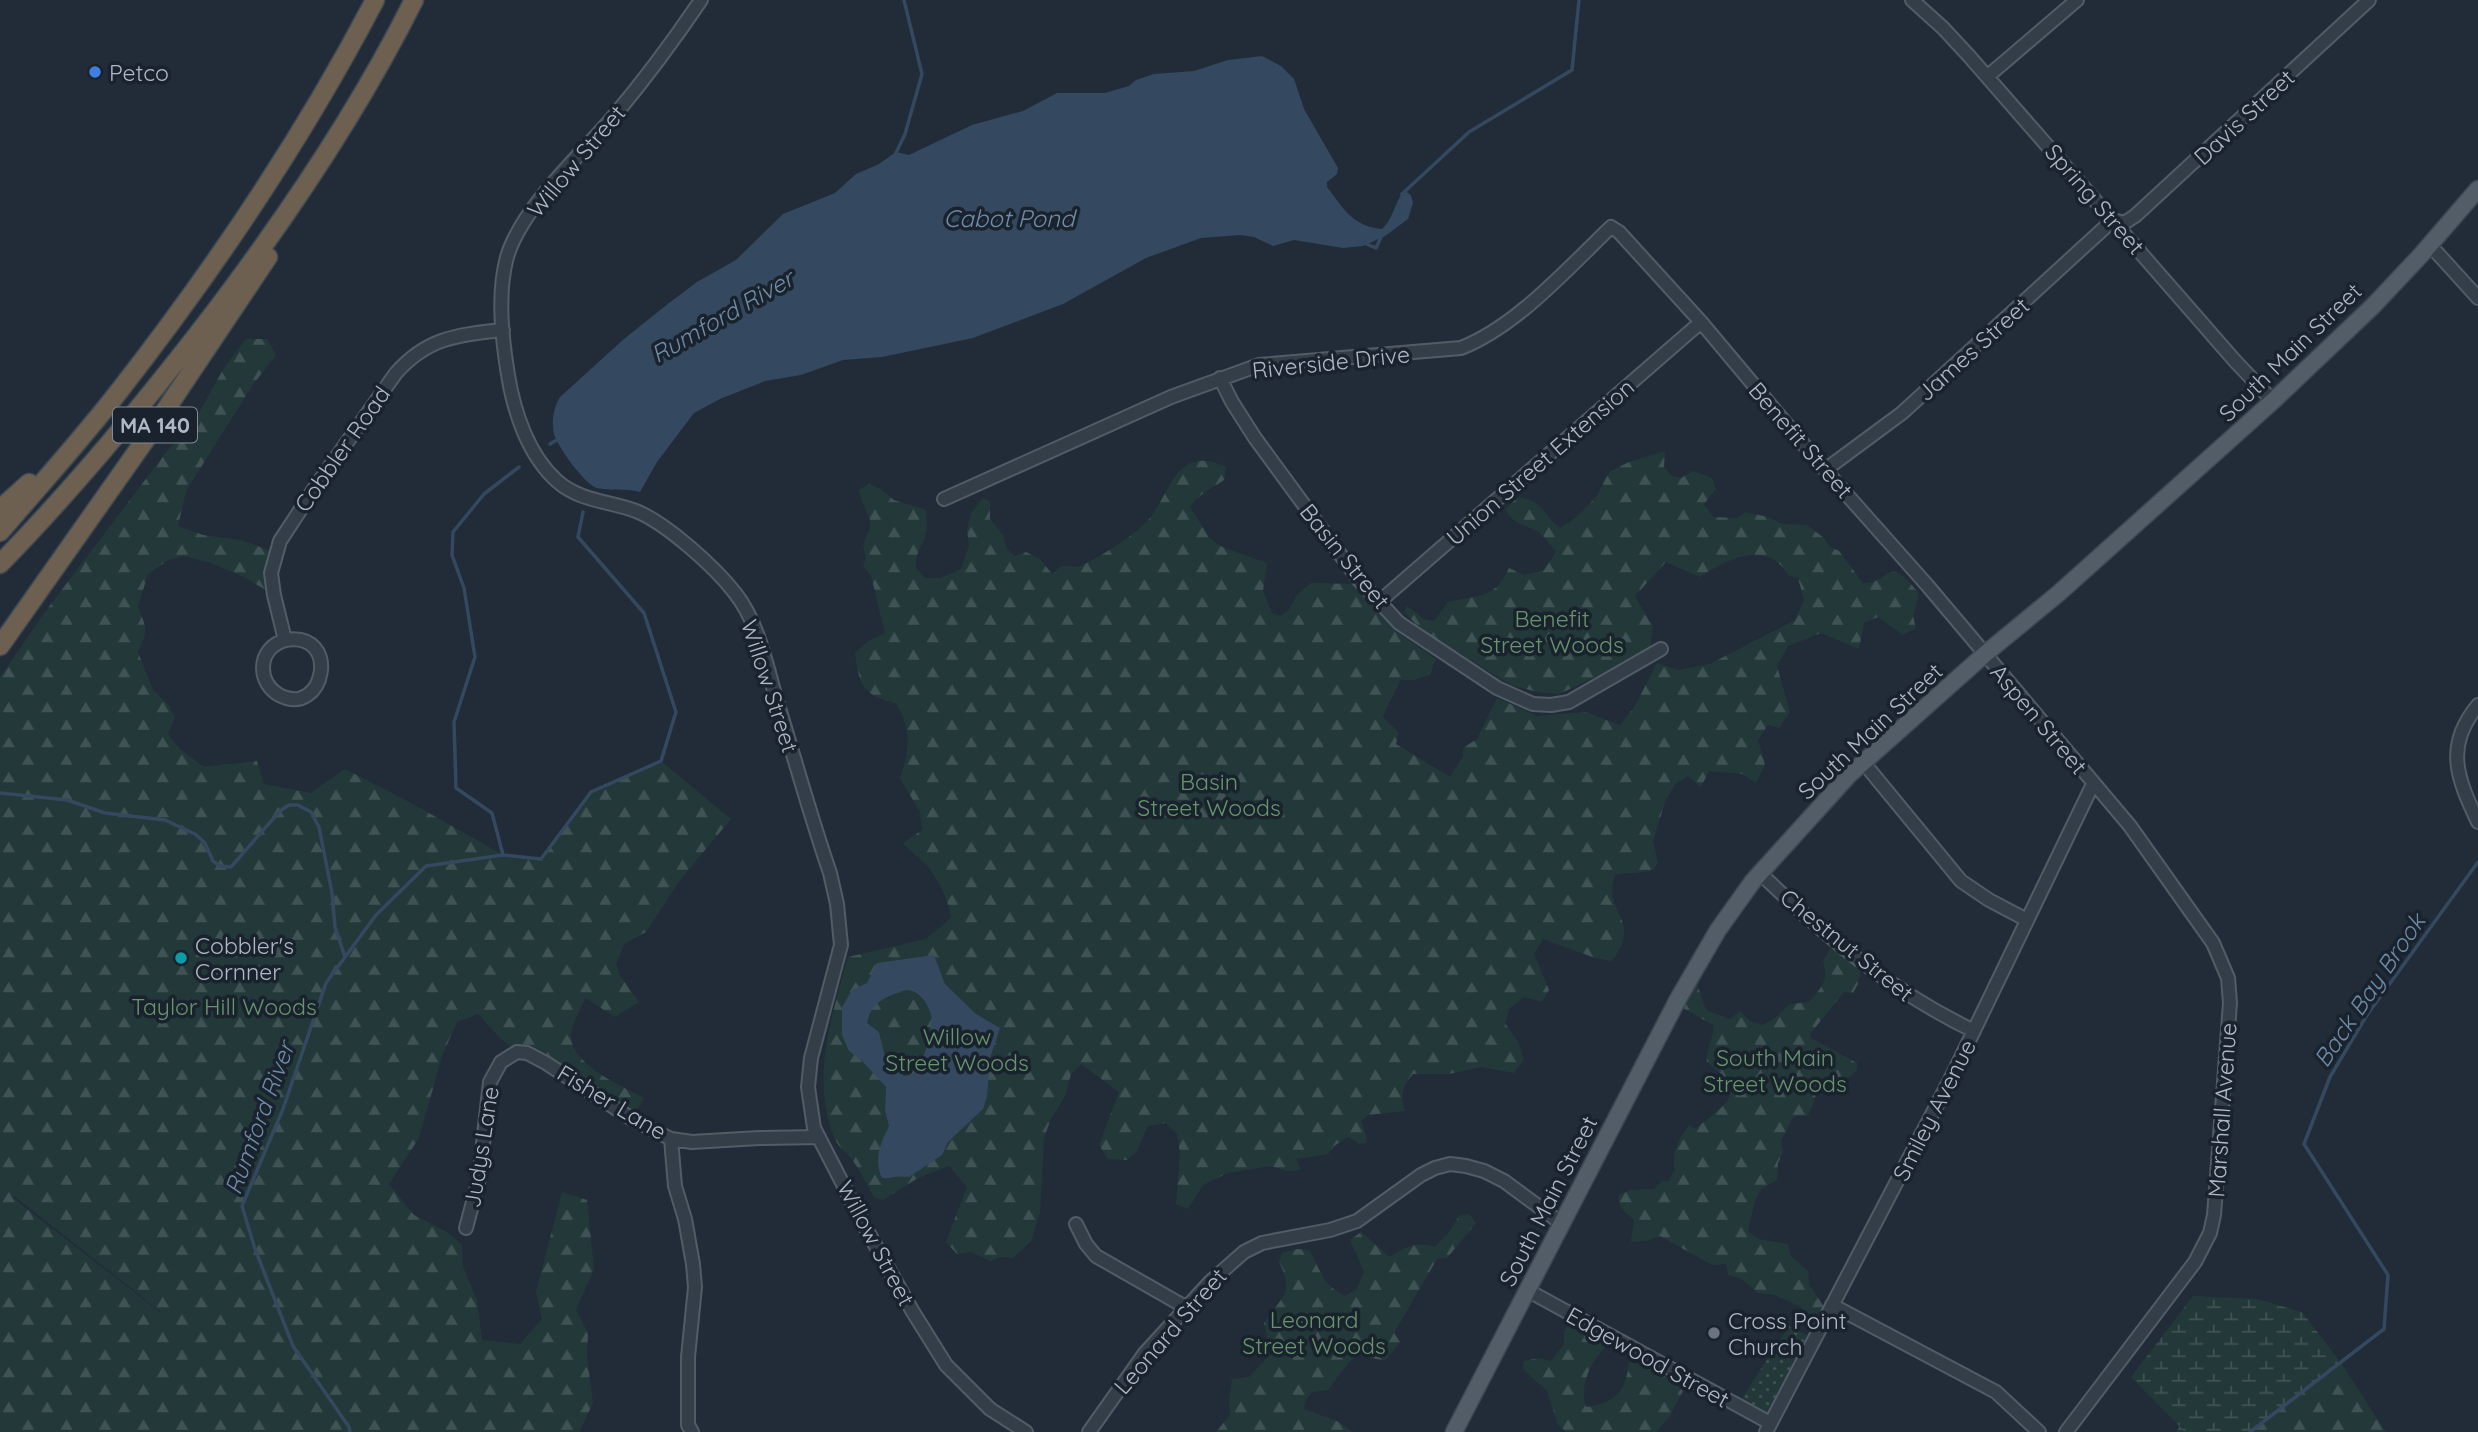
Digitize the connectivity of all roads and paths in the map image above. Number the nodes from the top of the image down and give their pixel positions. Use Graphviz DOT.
graph roads {
  1 [pos="375,0"];
  2 [pos="414,0"];
  3 [pos="701,0"];
  4 [pos="1912,0"];
  5 [pos="2077,0"];
  6 [pos="2369,0"];
  7 [pos="1988,76"];
  8 [pos="2478,189"];
  9 [pos="300,196"];
  10 [pos="2113,220"];
  11 [pos="1614,229"];
  12 [pos="2430,245"];
  13 [pos="2478,298"];
  14 [pos="1701,322"];
  15 [pos="503,330"];
  16 [pos="1220,378"];
  17 [pos="2273,401"];
  18 [pos="88,428"];
  19 [pos="1825,470"];
  20 [pos="944,499"];
  21 [pos="0,509"];
  22 [pos="0,533"];
  23 [pos="0,564"];
  24 [pos="1379,602"];
  25 [pos="285,640"];
  26 [pos="0,646"];
  27 [pos="1661,649"];
  28 [pos="1985,654"];
  29 [pos="2478,705"];
  30 [pos="1863,762"];
  31 [pos="2093,784"];
  32 [pos="2478,822"];
  33 [pos="1760,873"];
  34 [pos="2027,920"];
  35 [pos="1974,1031"];
  36 [pos="532,1056"];
  37 [pos="819,1138"];
  38 [pos="671,1139"];
  39 [pos="1561,1223"];
  40 [pos="1076,1224"];
  41 [pos="467,1228"];
  42 [pos="1527,1290"];
  43 [pos="1832,1306"];
  44 [pos="1186,1308"];
  45 [pos="1768,1428"];
  46 [pos="686,1430"];
  47 [pos="1026,1432"];
  48 [pos="1089,1432"];
  49 [pos="1454,1432"];
  50 [pos="2039,1432"];
  51 [pos="2066,1432"];
  1 -- 18 [label="highway, MA 140"];
  2 -- 9 [label="highway, MA 140"];
  3 -- 15 [label="street, Willow Street"];
  4 -- 7 [label="street, Spring Street"];
  5 -- 7 [label="street"];
  6 -- 10 [label="street, Davis Street"];
  7 -- 10 [label="street, Spring Street"];
  8 -- 12 [label="main road, South Main Street"];
  9 -- 23 [label="highway"];
  9 -- 26 [label="highway, MA 140"];
  10 -- 17 [label="street, Spring Street"];
  10 -- 19 [label="street, James Street"];
  11 -- 14 [label="street, Benefit Street"];
  11 -- 16 [label="street, Riverside Drive"];
  12 -- 13 [label="street"];
  12 -- 17 [label="main road, South Main Street"];
  14 -- 19 [label="street, Benefit Street"];
  14 -- 24 [label="street, Union Street Extension"];
  15 -- 25 [label="street, Cobbler Road"];
  15 -- 37 [label="street, Willow Street"];
  16 -- 20 [label="street, Riverside Drive"];
  16 -- 24 [label="street, Basin Street"];
  17 -- 28 [label="main road, South Main Street"];
  18 -- 21 [label="highway"];
  18 -- 22 [label="highway, MA 140"];
  19 -- 28 [label="street, Benefit Street"];
  24 -- 27 [label="street, Basin Street"];
  25 -- 25 [label="street"];
  28 -- 30 [label="main road, South Main Street"];
  28 -- 31 [label="street, Aspen Street"];
  29 -- 32 [label="street"];
  30 -- 33 [label="main road, South Main Street"];
  30 -- 34 [label="street"];
  31 -- 34 [label="street, Smiley Avenue"];
  31 -- 51 [label="street, Marshall Avenue"];
  33 -- 35 [label="street, Chestnut Street"];
  33 -- 39 [label="main road, South Main Street"];
  34 -- 35 [label="street, Smiley Avenue"];
  35 -- 43 [label="street, Smiley Avenue"];
  36 -- 38 [label="street, Fisher Lane"];
  36 -- 41 [label="street, Judys Lane"];
  37 -- 38 [label="street, Fisher Lane"];
  37 -- 47 [label="street, Willow Street"];
  38 -- 46 [label="street"];
  39 -- 42 [label="main road, South Main Street"];
  39 -- 44 [label="street, Leonard Street"];
  40 -- 44 [label="street"];
  42 -- 45 [label="street, Edgewood Street"];
  42 -- 49 [label="main road, South Main Street"];
  43 -- 45 [label="street, Smiley Avenue"];
  43 -- 50 [label="street"];
  44 -- 48 [label="street, Leonard Street"];
}
